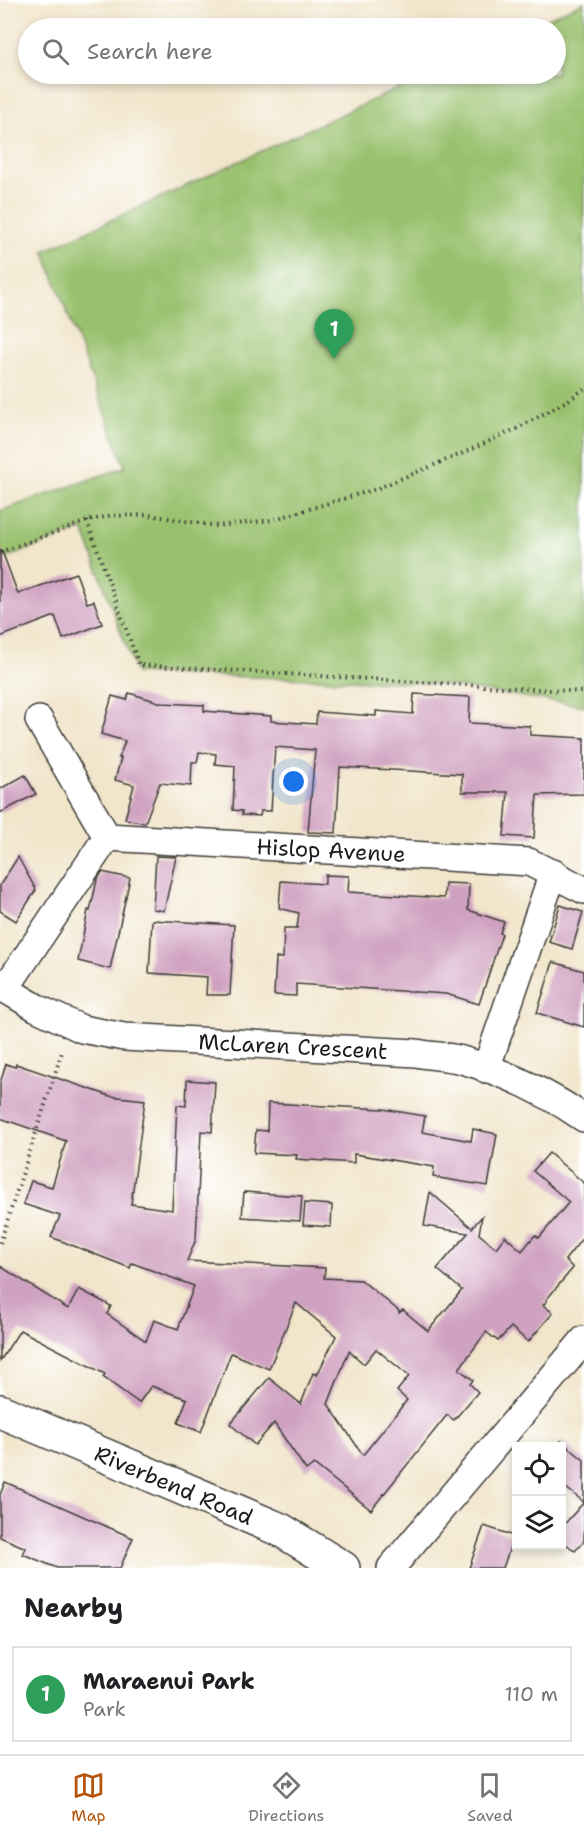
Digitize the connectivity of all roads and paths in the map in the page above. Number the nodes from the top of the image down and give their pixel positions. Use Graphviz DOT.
graph roads {
  1 [pos="584,389"];
  2 [pos="87,521"];
  3 [pos="0,552"];
  4 [pos="584,692"];
  5 [pos="39,720"];
  6 [pos="106,837"];
  7 [pos="553,873"];
  8 [pos="584,890"];
  9 [pos="3,987"];
  10 [pos="82,1029"];
  11 [pos="486,1069"];
  12 [pos="584,1118"];
  13 [pos="0,1243"];
  14 [pos="584,1340"];
  15 [pos="0,1411"];
  16 [pos="343,1568"];
  17 [pos="391,1568"];
  1 -- 2 [label="path"];
  2 -- 3 [label="path"];
  2 -- 4 [label="path"];
  5 -- 6 [label="street"];
  6 -- 7 [label="street, Hislop Avenue"];
  6 -- 9 [label="street"];
  7 -- 8 [label="street, Hislop Avenue"];
  7 -- 11 [label="street"];
  9 -- 10 [label="street, McLaren Crescent"];
  10 -- 11 [label="street, McLaren Crescent"];
  10 -- 13 [label="path"];
  11 -- 12 [label="street, McLaren Crescent"];
  14 -- 17 [label="street"];
  15 -- 16 [label="main road, Riverbend Road"];
}
